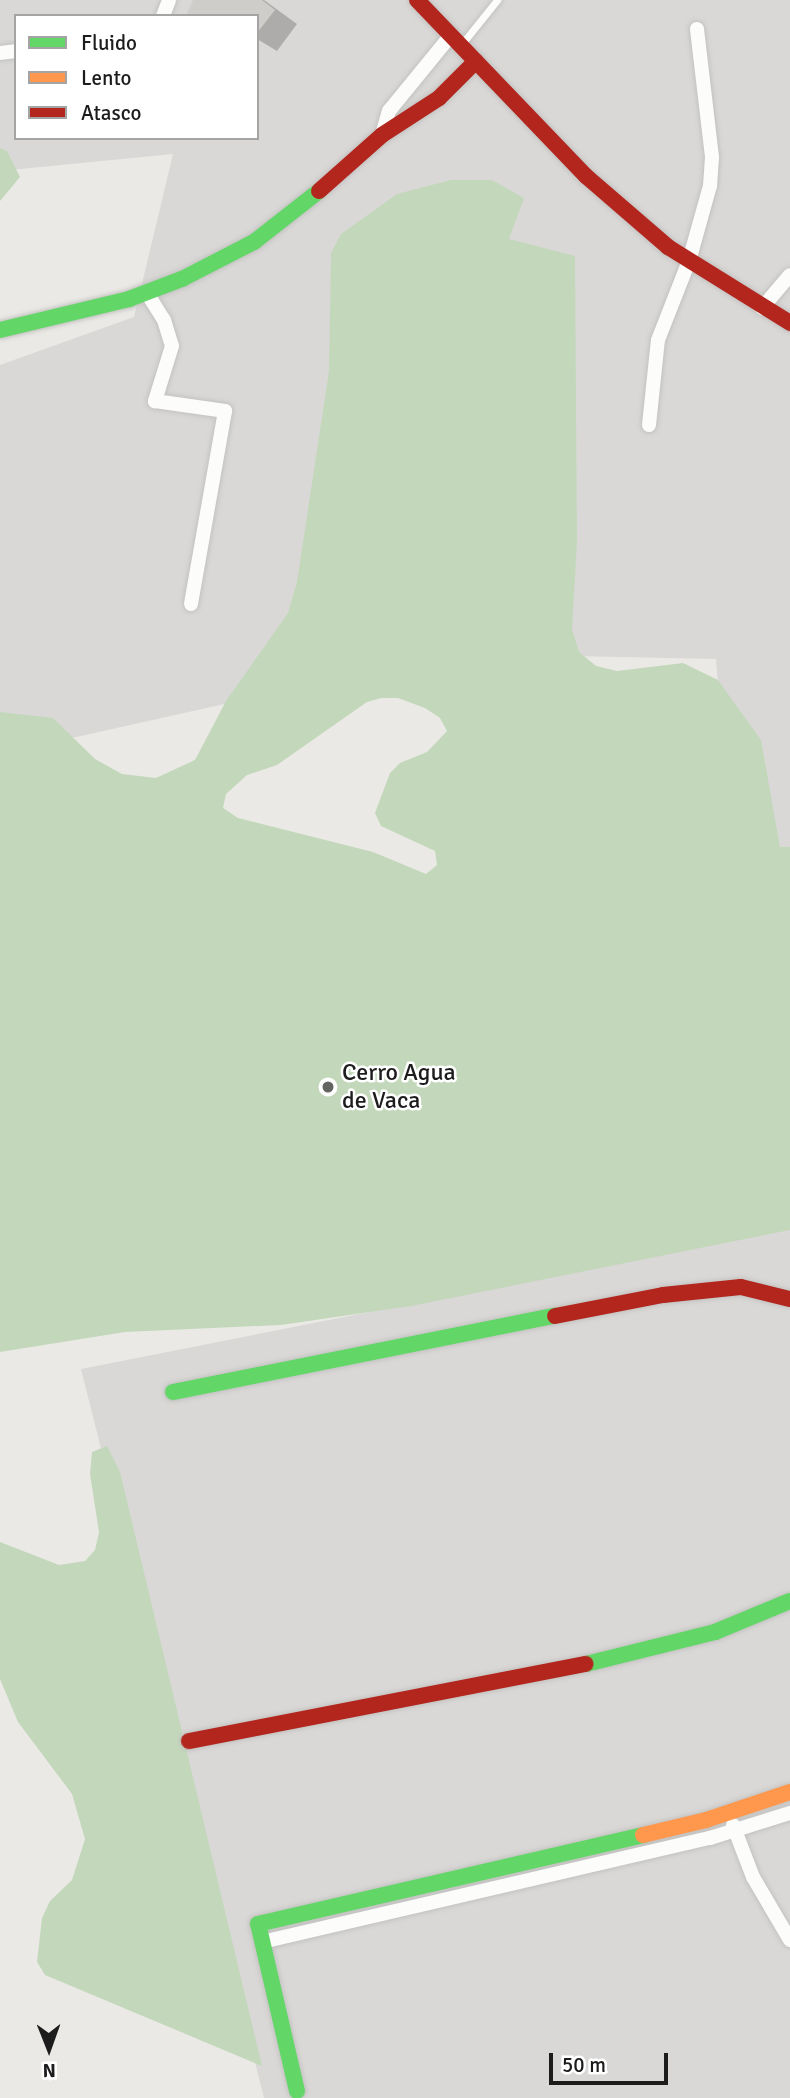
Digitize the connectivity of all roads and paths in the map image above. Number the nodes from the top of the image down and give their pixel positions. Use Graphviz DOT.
graph roads {
  1 [pos="418,0"];
  2 [pos="497,0"];
  3 [pos="697,29"];
  4 [pos="456,41"];
  5 [pos="475,61"];
  6 [pos="382,135"];
  7 [pos="689,261"];
  8 [pos="790,275"];
  9 [pos="147,293"];
  10 [pos="762,307"];
  11 [pos="790,323"];
  12 [pos="0,330"];
  13 [pos="649,425"];
  14 [pos="191,604"];
  15 [pos="790,1300"];
  16 [pos="173,1392"];
  17 [pos="790,1601"];
  18 [pos="189,1741"];
  19 [pos="790,1792"];
  20 [pos="730,1813"];
  21 [pos="790,1813"];
  22 [pos="735,1832"];
  23 [pos="790,1940"];
  24 [pos="262,1942"];
  25 [pos="297,2091"];
  1 -- 4 [label="street"];
  2 -- 4 [label="lane"];
  3 -- 7 [label="street"];
  4 -- 5 [label="street"];
  4 -- 6 [label="street"];
  5 -- 6 [label="street"];
  5 -- 7 [label="street"];
  6 -- 9 [label="street"];
  7 -- 10 [label="street"];
  7 -- 13 [label="street"];
  8 -- 10 [label="street"];
  9 -- 12 [label="street"];
  9 -- 14 [label="street"];
  10 -- 11 [label="street"];
  15 -- 16 [label="street"];
  17 -- 18 [label="street"];
  19 -- 20 [label="street"];
  20 -- 22 [label="street"];
  20 -- 24 [label="street"];
  21 -- 22 [label="street"];
  22 -- 23 [label="street"];
  22 -- 24 [label="street"];
  24 -- 25 [label="street"];
}
